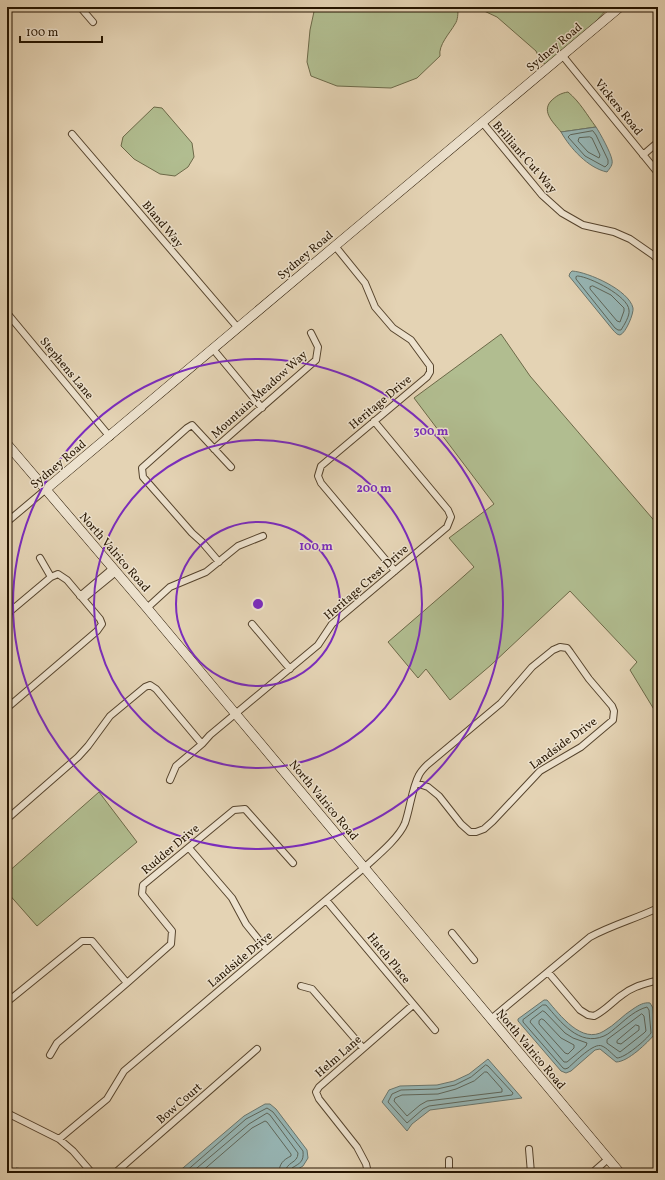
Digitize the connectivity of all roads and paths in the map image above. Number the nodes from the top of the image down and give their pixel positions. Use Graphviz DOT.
graph roads {
  1 [pos="80,7"];
  2 [pos="620,7"];
  3 [pos="93,22"];
  4 [pos="562,55"];
  5 [pos="482,122"];
  6 [pos="72,134"];
  7 [pos="658,142"];
  8 [pos="643,155"];
  9 [pos="658,173"];
  10 [pos="335,246"];
  11 [pos="658,260"];
  12 [pos="7,313"];
  13 [pos="238,328"];
  14 [pos="311,332"];
  15 [pos="213,350"];
  16 [pos="262,408"];
  17 [pos="374,422"];
  18 [pos="110,437"];
  19 [pos="7,444"];
  20 [pos="214,449"];
  21 [pos="230,466"];
  22 [pos="45,490"];
  23 [pos="7,522"];
  24 [pos="263,536"];
  25 [pos="40,558"];
  26 [pos="219,562"];
  27 [pos="115,570"];
  28 [pos="395,571"];
  29 [pos="51,577"];
  30 [pos="82,598"];
  31 [pos="147,608"];
  32 [pos="7,614"];
  33 [pos="252,624"];
  34 [pos="290,668"];
  35 [pos="7,708"];
  36 [pos="235,713"];
  37 [pos="202,744"];
  38 [pos="170,780"];
  39 [pos="416,783"];
  40 [pos="7,819"];
  41 [pos="189,848"];
  42 [pos="293,863"];
  43 [pos="365,867"];
  44 [pos="326,900"];
  45 [pos="658,908"];
  46 [pos="452,933"];
  47 [pos="267,950"];
  48 [pos="474,960"];
  49 [pos="548,972"];
  50 [pos="658,980"];
  51 [pos="127,983"];
  52 [pos="301,986"];
  53 [pos="7,1002"];
  54 [pos="413,1005"];
  55 [pos="491,1019"];
  56 [pos="435,1030"];
  57 [pos="363,1048"];
  58 [pos="257,1049"];
  59 [pos="50,1055"];
  60 [pos="7,1113"];
  61 [pos="59,1139"];
  62 [pos="529,1149"];
  63 [pos="608,1159"];
  64 [pos="449,1160"];
  65 [pos="92,1173"];
  66 [pos="115,1173"];
  67 [pos="368,1173"];
  68 [pos="450,1173"];
  69 [pos="531,1173"];
  70 [pos="592,1173"];
  71 [pos="620,1173"];
  1 -- 3 [label="street"];
  2 -- 4 [label="street, Sydney Road"];
  4 -- 5 [label="street, Sydney Road"];
  4 -- 8 [label="street, Vickers Road"];
  5 -- 10 [label="street, Sydney Road"];
  5 -- 11 [label="street, Brilliant Cut Way"];
  6 -- 13 [label="street, Bland Way"];
  7 -- 8 [label="street"];
  8 -- 9 [label="street, Vickers Road"];
  10 -- 13 [label="street, Sydney Road"];
  10 -- 17 [label="street, Heritage Drive"];
  12 -- 18 [label="street, Stephens Lane"];
  13 -- 15 [label="street, Sydney Road"];
  14 -- 16 [label="street, Mountain Meadow Way"];
  15 -- 16 [label="street"];
  15 -- 18 [label="street, Sydney Road"];
  16 -- 20 [label="street, Mountain Meadow Way"];
  17 -- 28 [label="street, Heritage Crest Drive"];
  17 -- 28 [label="street, Heritage Drive"];
  18 -- 22 [label="street, Sydney Road"];
  19 -- 22 [label="street, North Valrico Road"];
  20 -- 21 [label="street"];
  20 -- 26 [label="street"];
  22 -- 23 [label="street, Sydney Road"];
  22 -- 27 [label="street, North Valrico Road"];
  24 -- 26 [label="street"];
  25 -- 29 [label="street"];
  26 -- 31 [label="street"];
  27 -- 30 [label="street"];
  27 -- 31 [label="street, North Valrico Road"];
  28 -- 34 [label="street, Heritage Crest Drive"];
  29 -- 30 [label="street"];
  29 -- 32 [label="street"];
  30 -- 35 [label="street"];
  31 -- 36 [label="street, North Valrico Road"];
  33 -- 34 [label="street"];
  34 -- 36 [label="street, Heritage Crest Drive"];
  36 -- 37 [label="street, Heritage Crest Drive"];
  36 -- 43 [label="street, North Valrico Road"];
  37 -- 38 [label="street, Heritage Crest Drive"];
  37 -- 40 [label="street"];
  39 -- 39 [label="street, Landside Drive"];
  39 -- 43 [label="street, Landside Drive"];
  41 -- 42 [label="street, Rudder Drive"];
  41 -- 47 [label="street"];
  41 -- 51 [label="street, Rudder Drive"];
  43 -- 44 [label="street, Landside Drive"];
  43 -- 55 [label="street, North Valrico Road"];
  44 -- 47 [label="street, Landside Drive"];
  44 -- 54 [label="street, Hatch Place"];
  45 -- 49 [label="street"];
  46 -- 48 [label="street"];
  47 -- 61 [label="street, Landside Drive"];
  49 -- 50 [label="street"];
  49 -- 55 [label="street"];
  51 -- 53 [label="street"];
  51 -- 59 [label="street, Rudder Drive"];
  52 -- 57 [label="street"];
  54 -- 56 [label="street, Hatch Place"];
  54 -- 57 [label="street, Helm Lane"];
  55 -- 63 [label="street, North Valrico Road"];
  57 -- 67 [label="street, Helm Lane"];
  58 -- 66 [label="street, Bow Court"];
  60 -- 61 [label="street"];
  61 -- 65 [label="street"];
  62 -- 69 [label="street"];
  63 -- 70 [label="street"];
  63 -- 71 [label="street, North Valrico Road"];
  64 -- 68 [label="street"];
}
